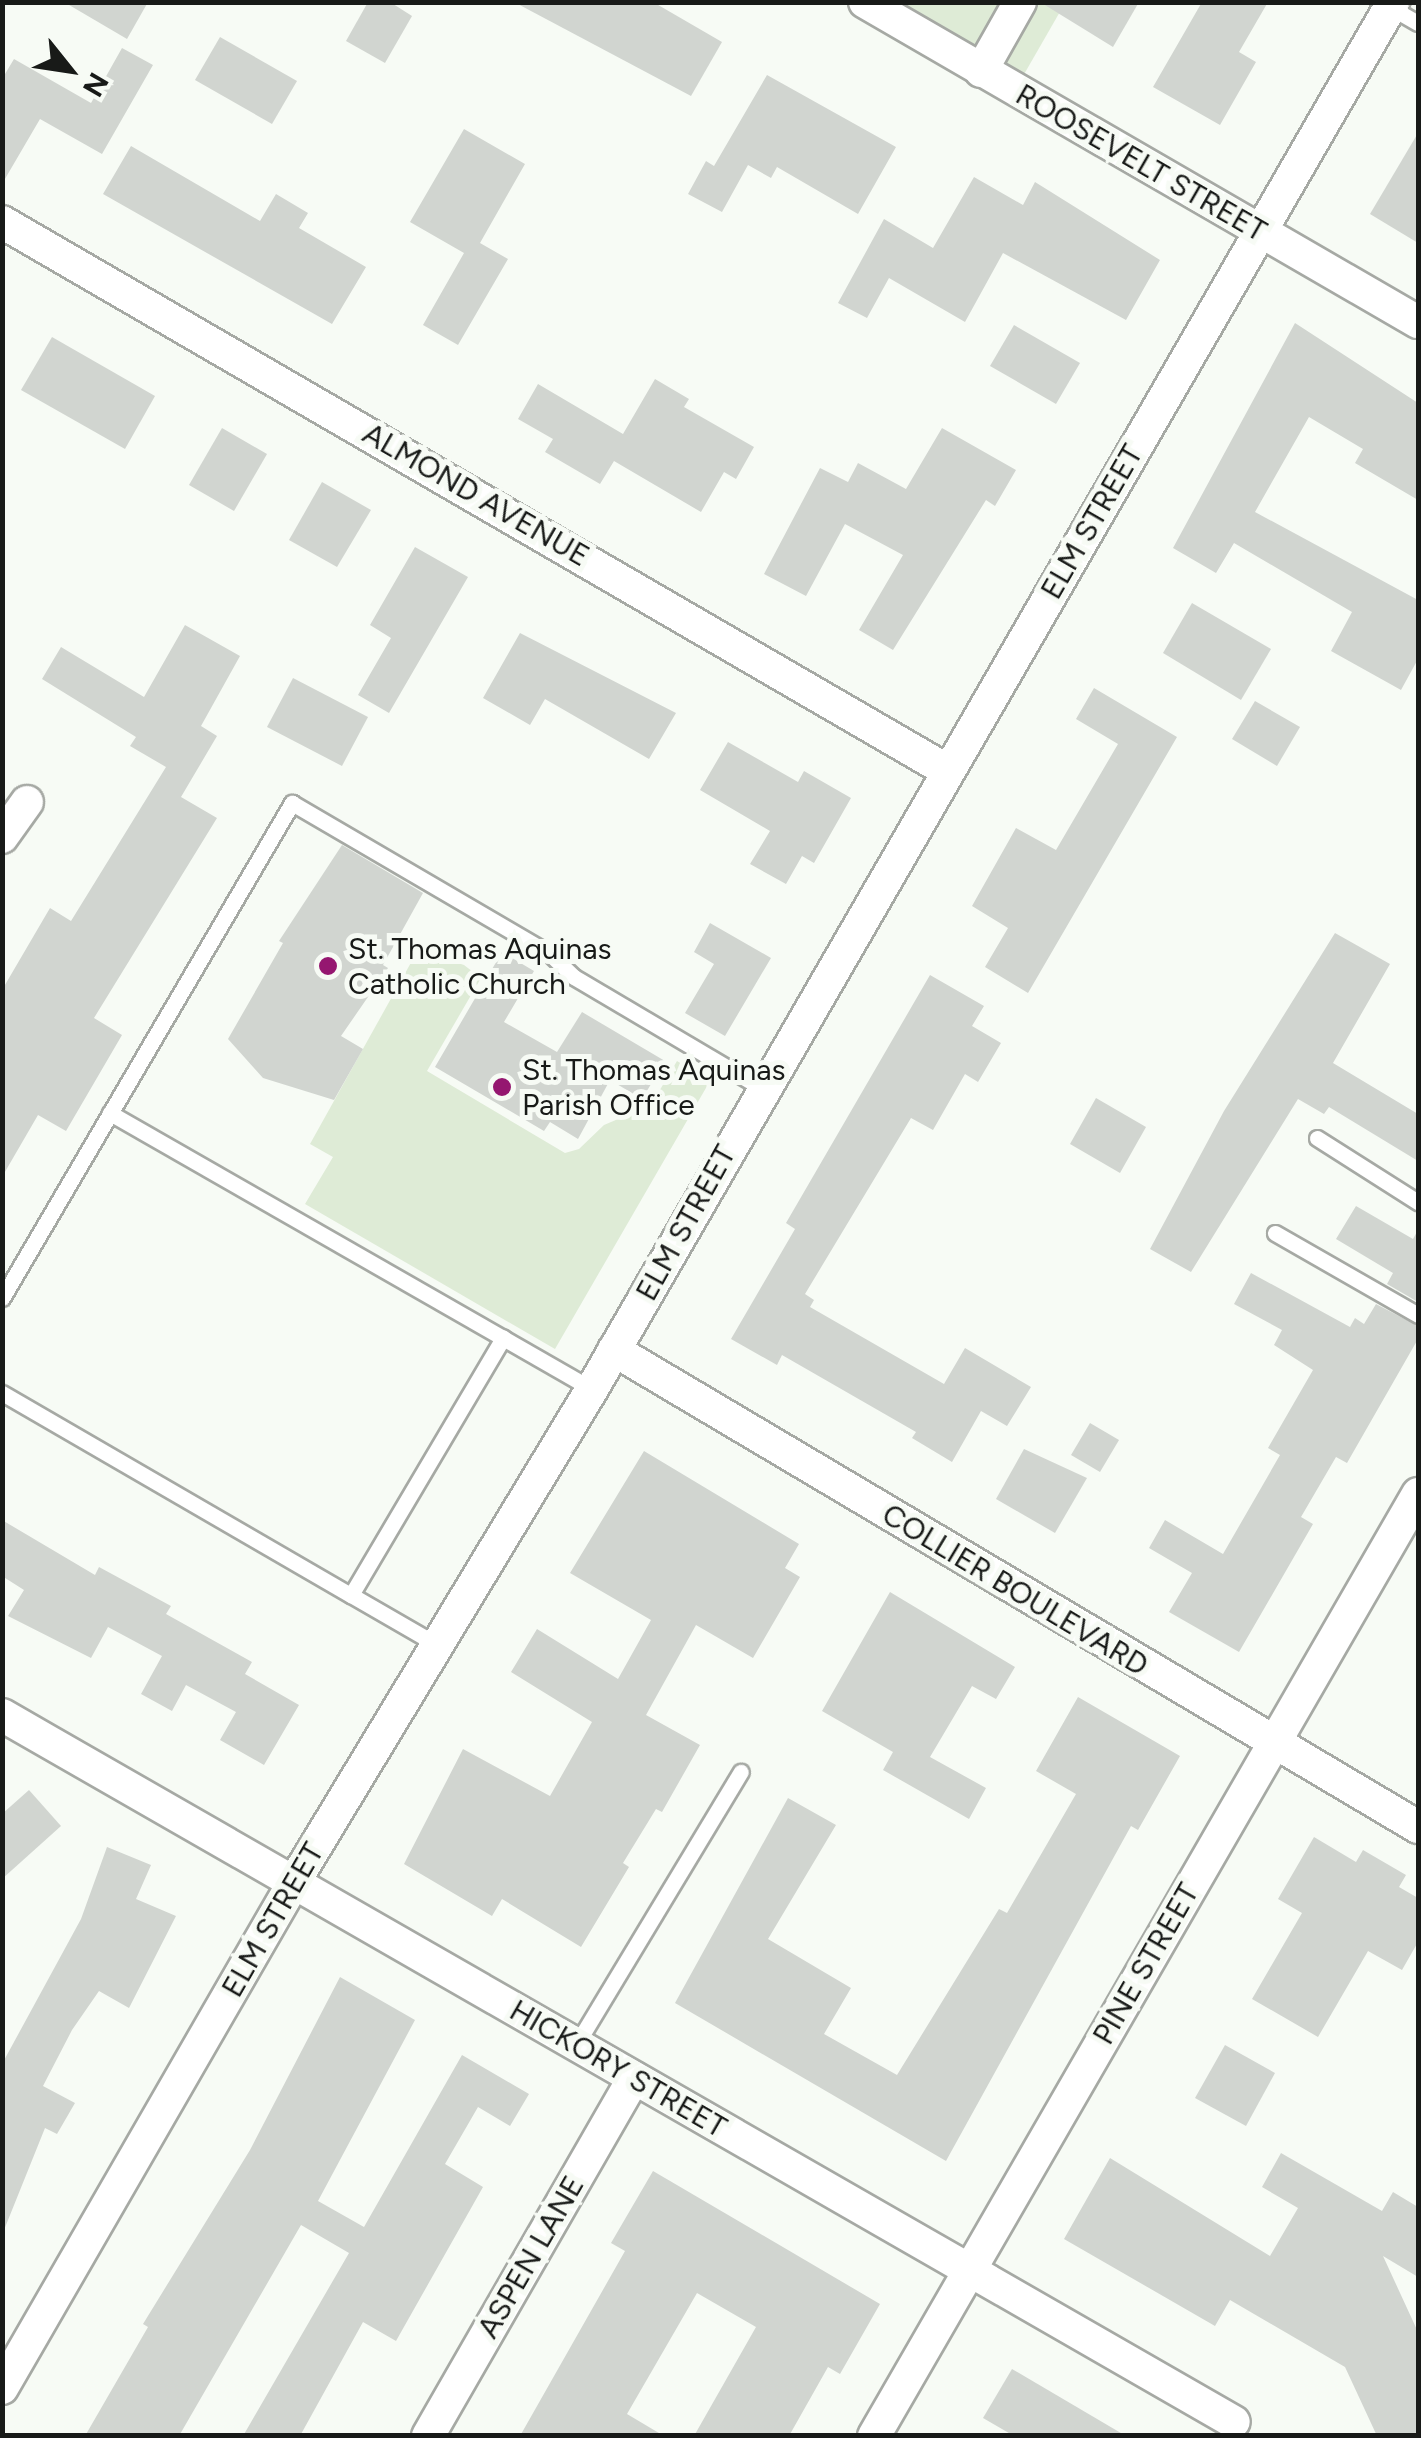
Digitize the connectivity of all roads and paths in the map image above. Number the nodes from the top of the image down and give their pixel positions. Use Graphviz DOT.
graph roads {
  1 [pos="865,2"];
  2 [pos="1020,2"];
  3 [pos="1401,11"];
  4 [pos="981,70"];
  5 [pos="2,222"];
  6 [pos="1261,232"];
  7 [pos="1418,322"];
  8 [pos="948,770"];
  9 [pos="27,802"];
  10 [pos="2,836"];
  11 [pos="762,1088"];
  12 [pos="110,1114"];
  13 [pos="1317,1138"];
  14 [pos="1418,1202"];
  15 [pos="1274,1232"];
  16 [pos="2,1298"];
  17 [pos="1418,1315"];
  18 [pos="503,1338"];
  19 [pos="614,1350"];
  20 [pos="592,1388"];
  21 [pos="2,1393"];
  22 [pos="1418,1494"];
  23 [pos="352,1595"];
  24 [pos="436,1644"];
  25 [pos="2,1715"];
  26 [pos="1273,1744"];
  27 [pos="741,1772"];
  28 [pos="1418,1827"];
  29 [pos="294,1882"];
  30 [pos="576,2045"];
  31 [pos="634,2078"];
  32 [pos="970,2270"];
  33 [pos="2,2388"];
  34 [pos="1234,2422"];
  35 [pos="428,2436"];
  36 [pos="874,2436"];
  1 -- 4 [label="street, ROOSEVELT STREET"];
  2 -- 4 [label="street"];
  3 -- 6 [label="street, ELM STREET"];
  4 -- 6 [label="street, ROOSEVELT STREET"];
  5 -- 8 [label="street, ALMOND AVENUE"];
  6 -- 7 [label="street, ROOSEVELT STREET"];
  6 -- 8 [label="street, ELM STREET"];
  8 -- 11 [label="street, ELM STREET"];
  9 -- 10 [label="street"];
  11 -- 12 [label="lane"];
  11 -- 19 [label="street, ELM STREET"];
  12 -- 16 [label="lane"];
  12 -- 18 [label="lane"];
  13 -- 14 [label="lane"];
  15 -- 17 [label="lane"];
  18 -- 20 [label="lane"];
  18 -- 23 [label="lane"];
  19 -- 20 [label="street, ELM STREET"];
  19 -- 26 [label="street, COLLIER BOULEVARD"];
  20 -- 24 [label="street, ELM STREET"];
  21 -- 23 [label="lane"];
  22 -- 26 [label="street, PINE STREET"];
  23 -- 24 [label="lane"];
  24 -- 29 [label="street, ELM STREET"];
  25 -- 29 [label="street, HICKORY STREET"];
  26 -- 28 [label="street, COLLIER BOULEVARD"];
  26 -- 32 [label="street, PINE STREET"];
  27 -- 30 [label="lane"];
  29 -- 30 [label="street, HICKORY STREET"];
  29 -- 33 [label="street, ELM STREET"];
  30 -- 31 [label="street, HICKORY STREET"];
  31 -- 32 [label="street, HICKORY STREET"];
  31 -- 35 [label="street, ASPEN LANE"];
  32 -- 34 [label="street, HICKORY STREET"];
  32 -- 36 [label="street, PINE STREET"];
}
